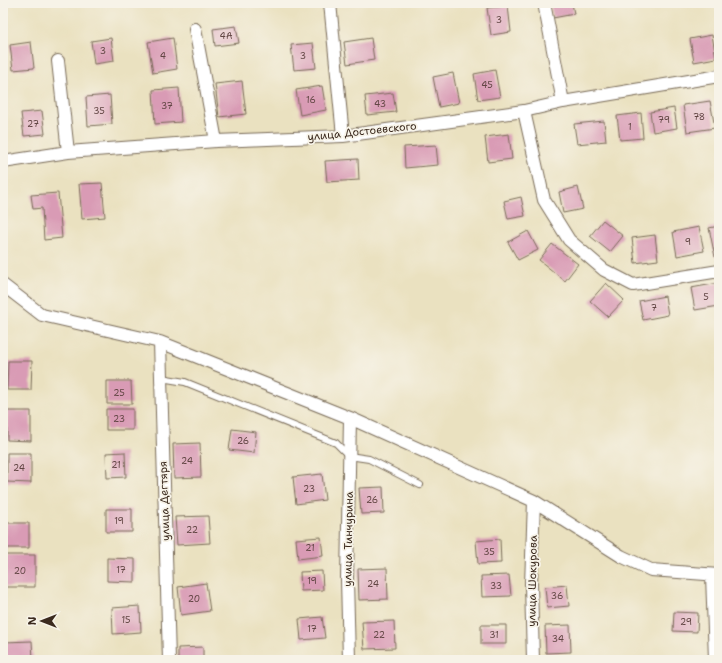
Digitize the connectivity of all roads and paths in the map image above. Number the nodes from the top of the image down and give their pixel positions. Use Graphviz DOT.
graph roads {
  1 [pos="330,3"];
  2 [pos="544,3"];
  3 [pos="195,29"];
  4 [pos="58,61"];
  5 [pos="719,76"];
  6 [pos="563,102"];
  7 [pos="524,111"];
  8 [pos="343,136"];
  9 [pos="216,141"];
  10 [pos="68,152"];
  11 [pos="3,162"];
  12 [pos="719,271"];
  13 [pos="3,285"];
  14 [pos="160,342"];
  15 [pos="161,378"];
  16 [pos="350,418"];
  17 [pos="349,456"];
  18 [pos="420,485"];
  19 [pos="534,501"];
  20 [pos="715,575"];
  21 [pos="169,660"];
  22 [pos="349,660"];
  23 [pos="533,660"];
  24 [pos="715,660"];
  1 -- 8 [label="street"];
  2 -- 6 [label="street"];
  3 -- 9 [label="street"];
  4 -- 10 [label="street"];
  5 -- 6 [label="street, улица Достоевского"];
  6 -- 7 [label="street, улица Достоевского"];
  7 -- 8 [label="street, улица Достоевского"];
  7 -- 12 [label="street"];
  8 -- 9 [label="street, улица Достоевского"];
  9 -- 10 [label="street, улица Достоевского"];
  10 -- 11 [label="street, улица Достоевского"];
  13 -- 14 [label="street"];
  14 -- 15 [label="street, улица Дегтяря"];
  14 -- 16 [label="street"];
  15 -- 17 [label="lane"];
  15 -- 21 [label="street, улица Дегтяря"];
  16 -- 17 [label="street, улица Тинчурина"];
  16 -- 19 [label="street"];
  17 -- 18 [label="lane"];
  17 -- 22 [label="street, улица Тинчурина"];
  19 -- 20 [label="street"];
  19 -- 23 [label="street, улица Шокурова"];
  20 -- 24 [label="street"];
}
